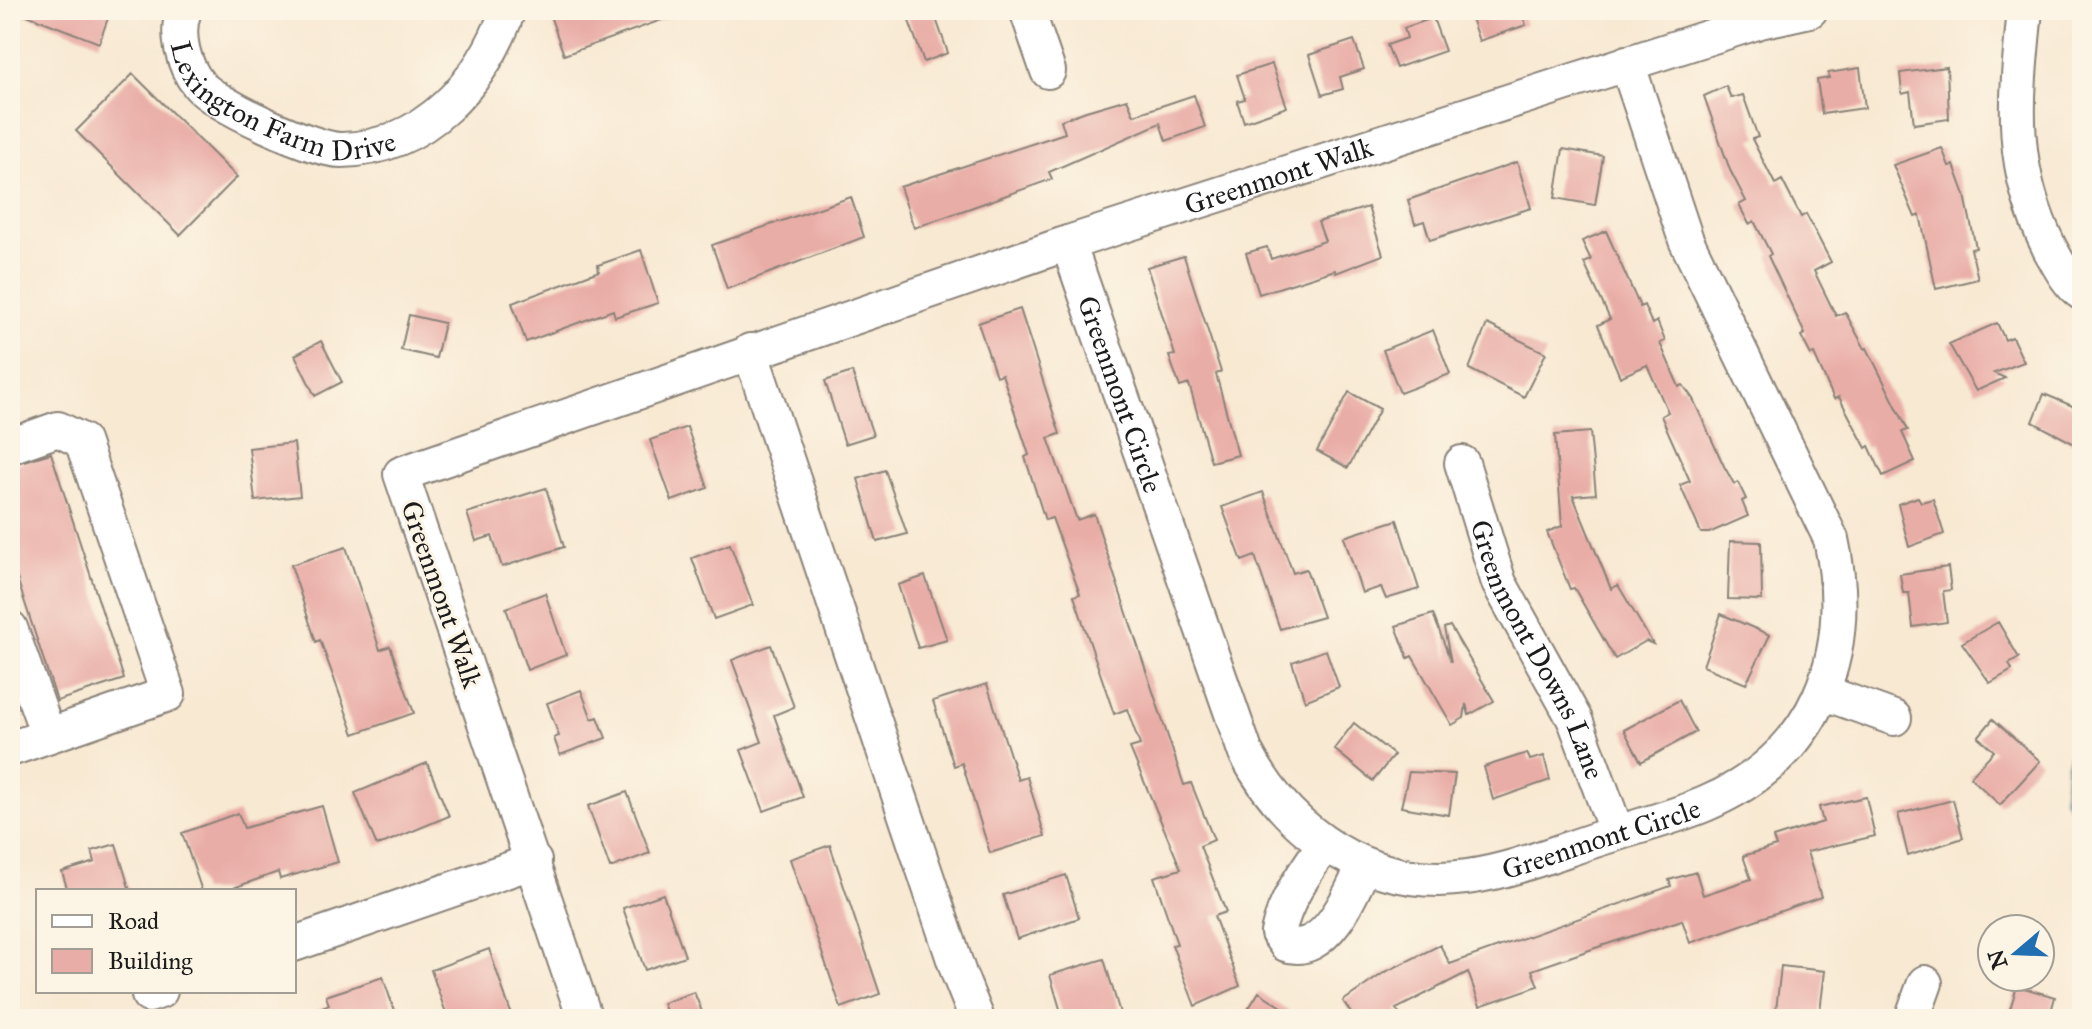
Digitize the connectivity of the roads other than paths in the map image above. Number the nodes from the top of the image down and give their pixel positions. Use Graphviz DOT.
graph roads {
  1 [pos="184,10"];
  2 [pos="508,10"];
  3 [pos="1027,10"];
  4 [pos="1810,10"];
  5 [pos="2025,10"];
  6 [pos="1627,63"];
  7 [pos="1048,71"];
  8 [pos="1068,243"];
  9 [pos="2082,293"];
  10 [pos="750,351"];
  11 [pos="10,446"];
  12 [pos="1462,463"];
  13 [pos="10,628"];
  14 [pos="1822,692"];
  15 [pos="1894,718"];
  16 [pos="48,735"];
  17 [pos="10,749"];
  18 [pos="1617,833"];
  19 [pos="1324,845"];
  20 [pos="534,861"];
  21 [pos="1364,865"];
  22 [pos="296,943"];
  23 [pos="1925,983"];
  24 [pos="585,1019"];
  25 [pos="977,1019"];
  26 [pos="1912,1019"];
  1 -- 2 [label="street, Lexington Farm Drive"];
  3 -- 7 [label="street"];
  4 -- 6 [label="street, Greenmont Walk"];
  5 -- 9 [label="street"];
  6 -- 8 [label="street, Greenmont Walk"];
  6 -- 14 [label="street, Greenmont Circle"];
  8 -- 10 [label="street, Greenmont Walk"];
  8 -- 19 [label="street, Greenmont Circle"];
  10 -- 20 [label="street, Greenmont Walk"];
  10 -- 25 [label="street"];
  11 -- 16 [label="street"];
  12 -- 18 [label="street, Greenmont Downs Lane"];
  13 -- 16 [label="street"];
  14 -- 15 [label="street"];
  14 -- 18 [label="street, Greenmont Circle"];
  16 -- 17 [label="street"];
  18 -- 21 [label="street, Greenmont Circle"];
  19 -- 21 [label="street, Greenmont Circle"];
  19 -- 21 [label="street"];
  20 -- 22 [label="street"];
  20 -- 24 [label="street, Greenmont Walk"];
  23 -- 26 [label="street"];
}
